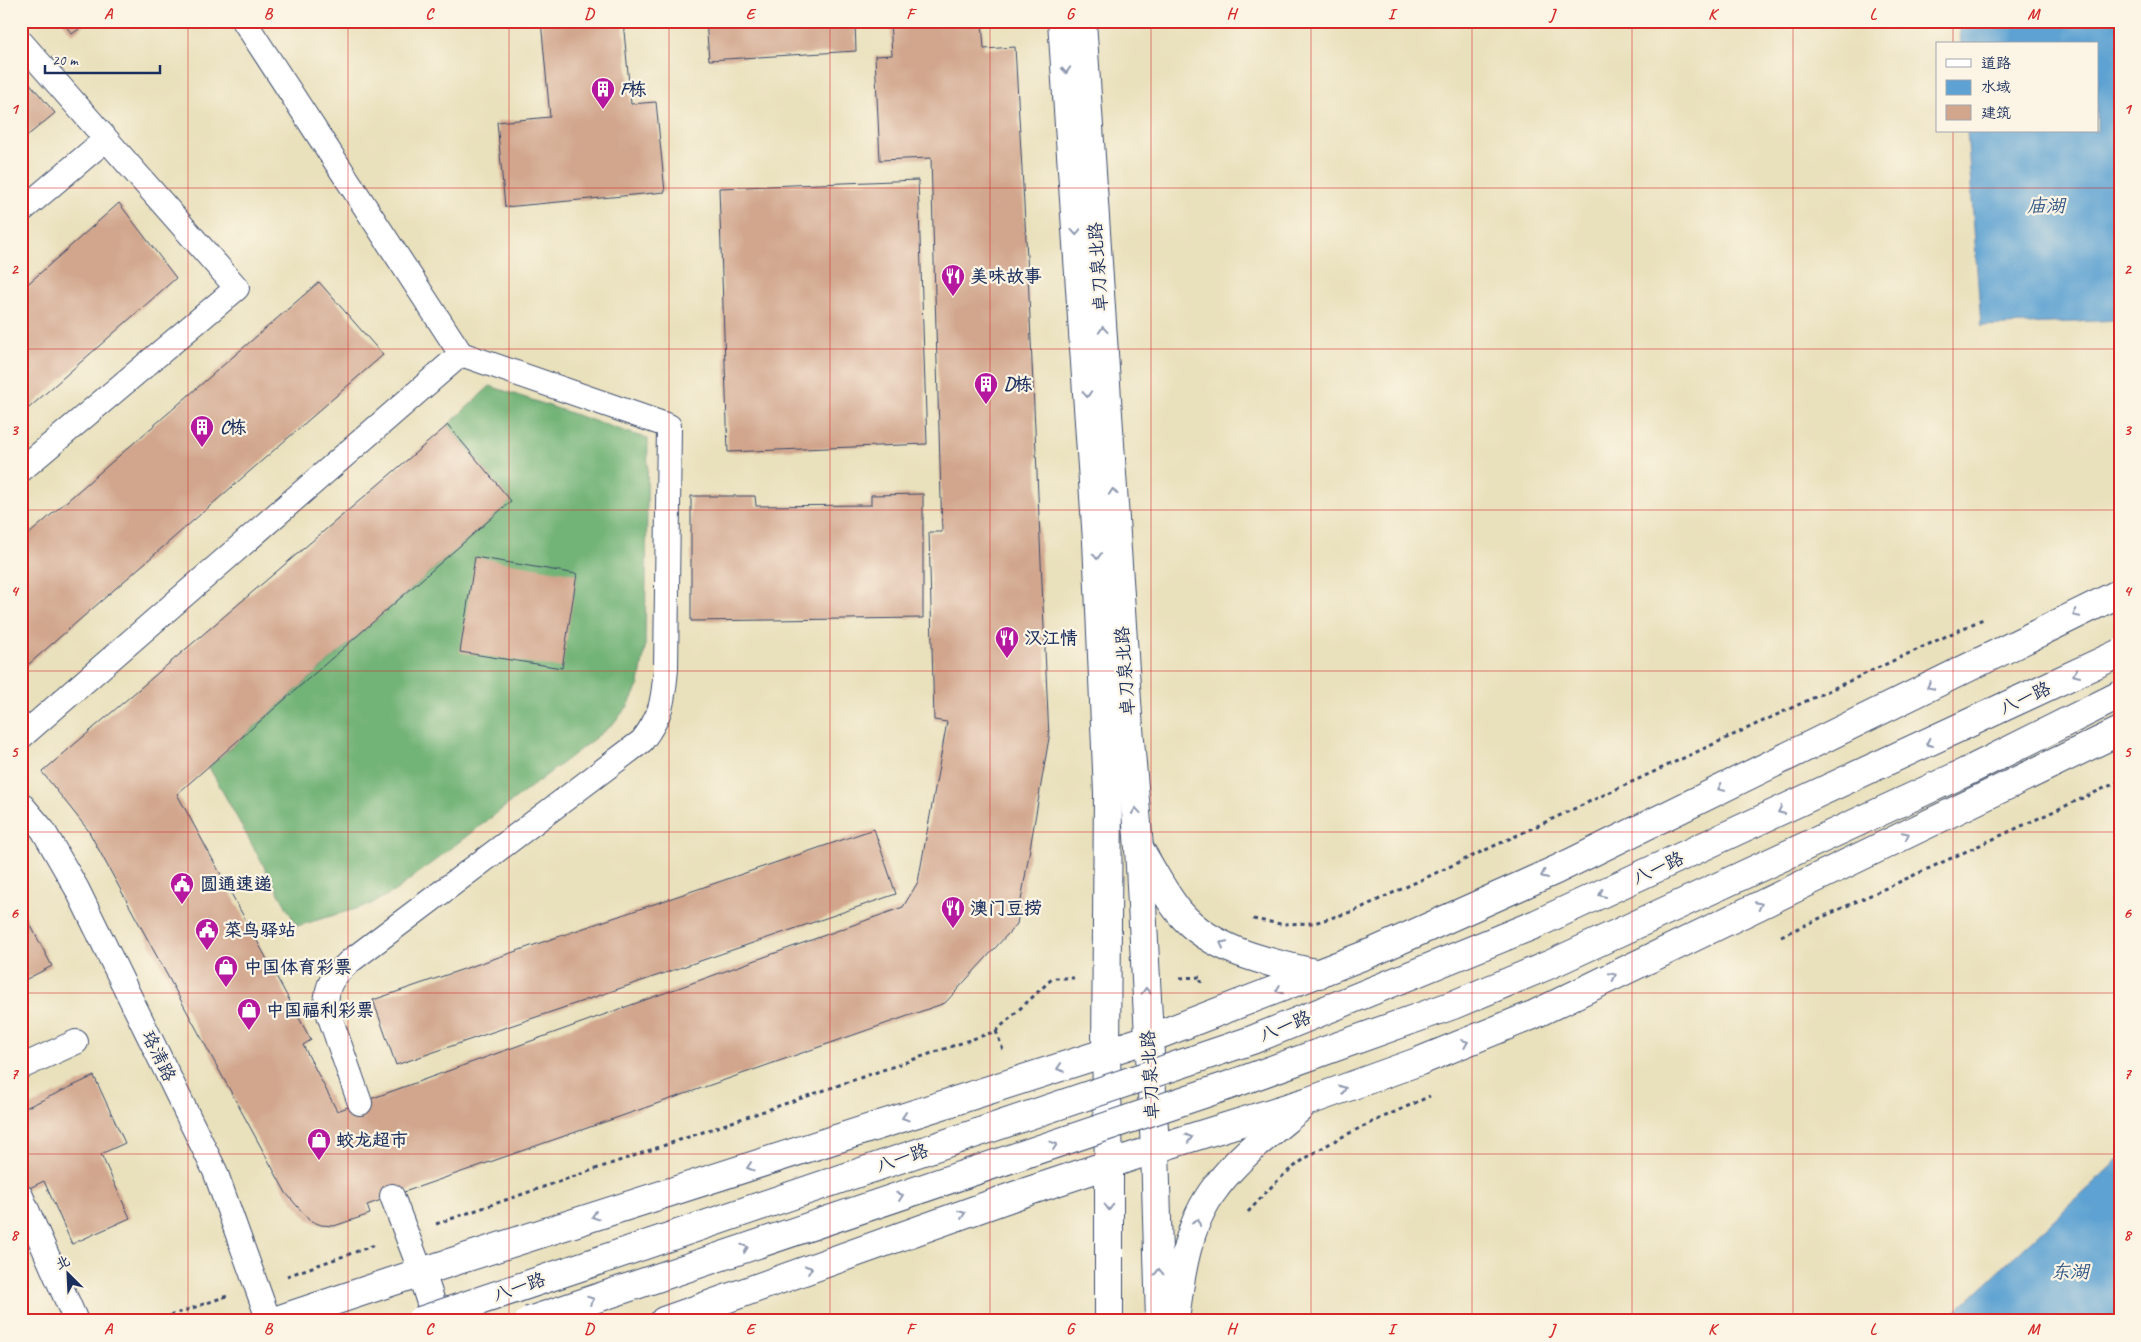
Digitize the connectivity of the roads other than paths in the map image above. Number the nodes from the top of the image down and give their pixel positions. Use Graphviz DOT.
graph roads {
  1 [pos="244,21"];
  2 [pos="1062,21"];
  3 [pos="1082,21"];
  4 [pos="21,42"];
  5 [pos="105,140"];
  6 [pos="21,211"];
  7 [pos="461,354"];
  8 [pos="21,470"];
  9 [pos="2120,593"];
  10 [pos="2120,653"];
  11 [pos="2120,696"];
  12 [pos="2120,731"];
  13 [pos="21,737"];
  14 [pos="21,804"];
  15 [pos="1139,848"];
  16 [pos="1319,974"];
  17 [pos="1148,1039"];
  18 [pos="76,1042"];
  19 [pos="1106,1053"];
  20 [pos="21,1067"];
  21 [pos="1309,1101"];
  22 [pos="360,1103"];
  23 [pos="1155,1149"];
  24 [pos="1109,1164"];
  25 [pos="21,1196"];
  26 [pos="392,1196"];
  27 [pos="421,1272"];
  28 [pos="76,1321"];
  29 [pos="269,1321"];
  30 [pos="274,1321"];
  31 [pos="420,1321"];
  32 [pos="437,1321"];
  33 [pos="529,1321"];
  34 [pos="664,1321"];
  35 [pos="1109,1321"];
  36 [pos="1160,1321"];
  37 [pos="1175,1321"];
  1 -- 7 [label="lane"];
  2 -- 19 [label="main road, 卓刀泉北路, one-way"];
  15 -- 3 [label="main road, 卓刀泉北路, one-way"];
  4 -- 5 [label="lane"];
  5 -- 6 [label="lane"];
  5 -- 8 [label="lane"];
  7 -- 13 [label="lane"];
  7 -- 22 [label="lane"];
  9 -- 16 [label="main road, one-way"];
  10 -- 31 [label="main road, 八一路, one-way, bridge"];
  33 -- 11 [label="main road, 八一路, one-way, bridge"];
  21 -- 12 [label="main road, one-way"];
  14 -- 29 [label="lane, 珞清路"];
  16 -- 15 [label="main road, one-way"];
  17 -- 15 [label="main road, 卓刀泉北路, one-way"];
  16 -- 17 [label="main road, one-way"];
  17 -- 19 [label="main road"];
  17 -- 23 [label="main road, 卓刀泉北路"];
  18 -- 20 [label="lane"];
  19 -- 24 [label="main road, 卓刀泉北路"];
  19 -- 27 [label="main road, one-way"];
  23 -- 21 [label="main road, one-way"];
  37 -- 21 [label="main road, one-way"];
  23 -- 24 [label="main road"];
  36 -- 23 [label="main road, 卓刀泉北路, one-way"];
  34 -- 24 [label="main road, one-way"];
  24 -- 35 [label="main road, 卓刀泉北路, one-way"];
  25 -- 28 [label="lane"];
  26 -- 27 [label="lane"];
  27 -- 30 [label="main road"];
  27 -- 32 [label="main road"];
}
